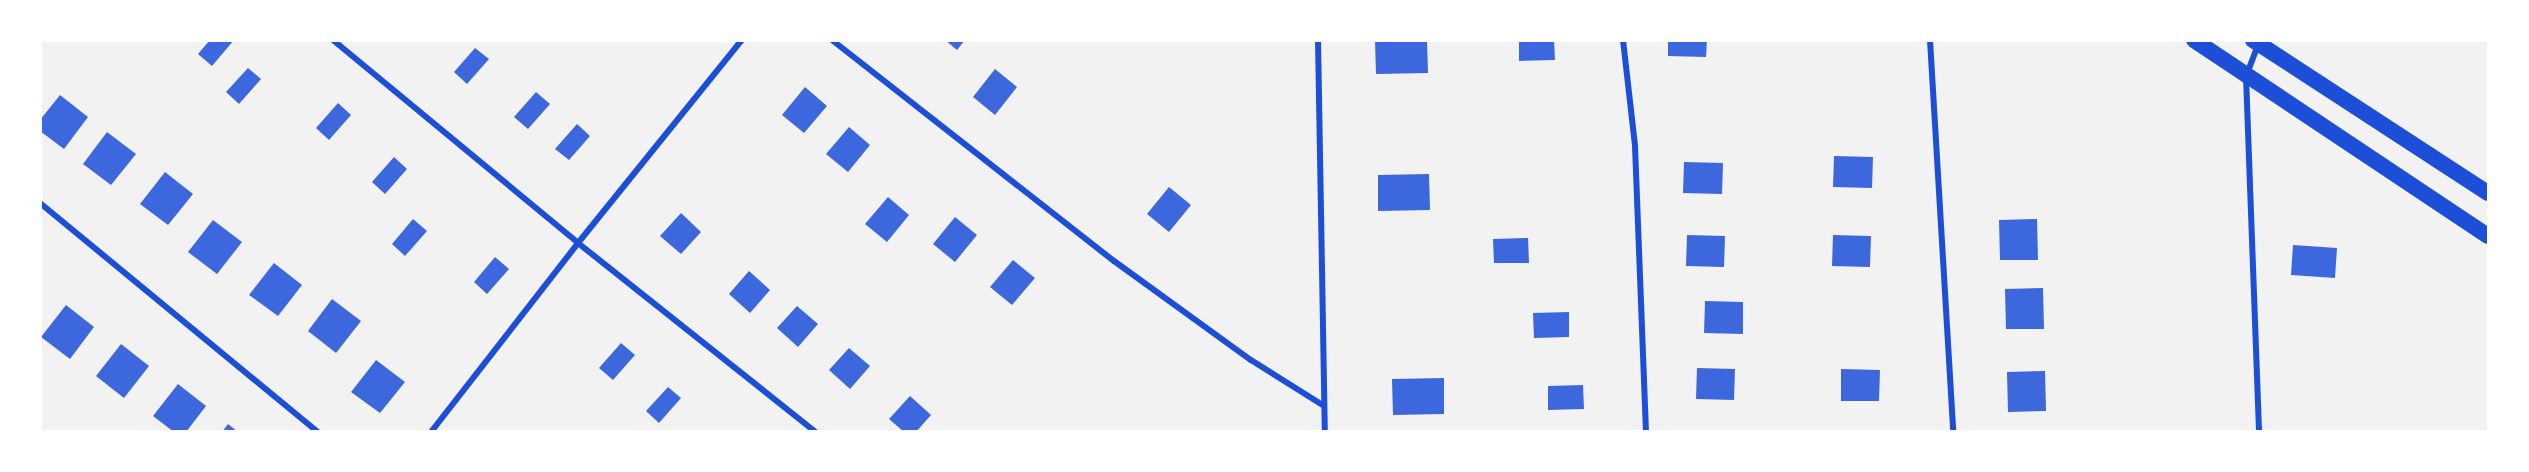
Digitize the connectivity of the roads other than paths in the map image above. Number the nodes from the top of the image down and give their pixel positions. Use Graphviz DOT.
graph roads {
  1 [pos="333,40"];
  2 [pos="742,40"];
  3 [pos="832,40"];
  4 [pos="1318,40"];
  5 [pos="1623,40"];
  6 [pos="1930,40"];
  7 [pos="2194,40"];
  8 [pos="2256,42"];
  9 [pos="2246,76"];
  10 [pos="2488,193"];
  11 [pos="40,203"];
  12 [pos="2488,236"];
  13 [pos="578,243"];
  14 [pos="1324,405"];
  15 [pos="318,432"];
  16 [pos="431,432"];
  17 [pos="816,432"];
  18 [pos="1325,432"];
  19 [pos="1646,432"];
  20 [pos="1953,432"];
  21 [pos="2259,432"];
  1 -- 13 [label="street"];
  2 -- 13 [label="street"];
  3 -- 14 [label="street"];
  4 -- 14 [label="street"];
  5 -- 19 [label="street"];
  6 -- 20 [label="street"];
  7 -- 9 [label="highway"];
  8 -- 9 [label="street"];
  8 -- 10 [label="highway"];
  9 -- 12 [label="highway"];
  9 -- 21 [label="street"];
  11 -- 15 [label="street"];
  13 -- 16 [label="street"];
  13 -- 17 [label="street"];
  14 -- 18 [label="street"];
}
